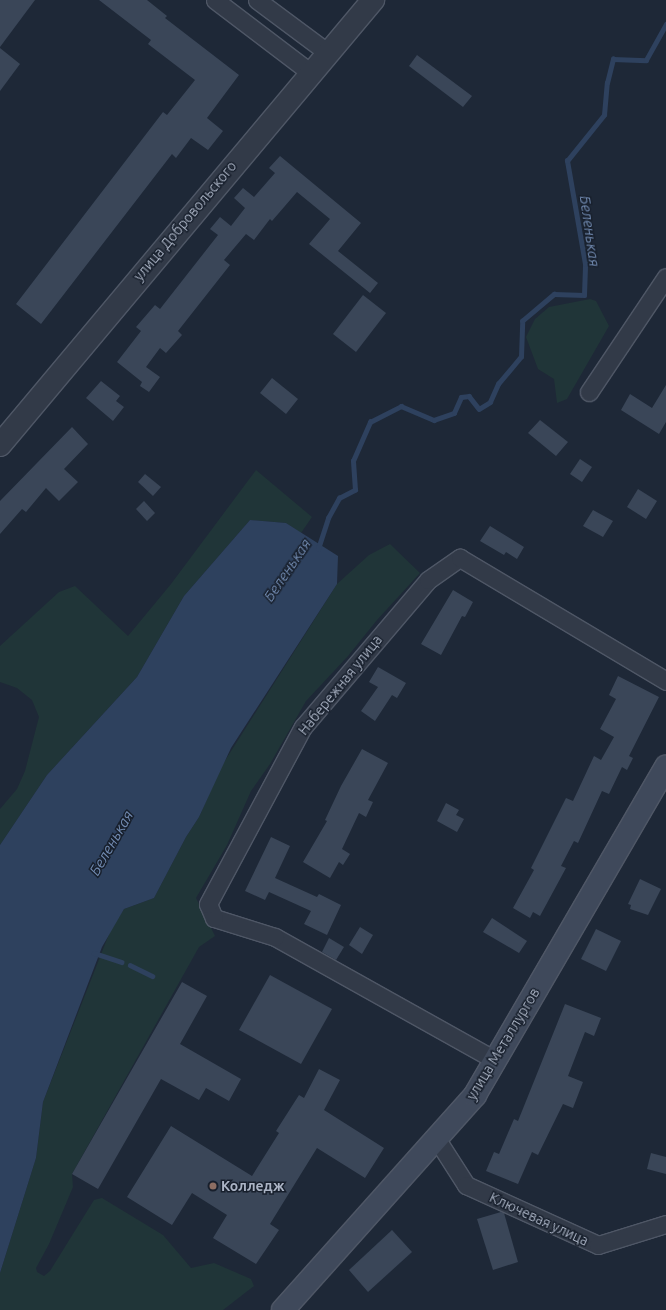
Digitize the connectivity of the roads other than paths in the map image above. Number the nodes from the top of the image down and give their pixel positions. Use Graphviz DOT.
graph roads {
  1 [pos="215,0"];
  2 [pos="257,0"];
  3 [pos="373,0"];
  4 [pos="328,53"];
  5 [pos="311,73"];
  6 [pos="666,277"];
  7 [pos="589,392"];
  8 [pos="0,445"];
  9 [pos="666,681"];
  10 [pos="666,767"];
  11 [pos="495,1060"];
  12 [pos="436,1138"];
  13 [pos="666,1224"];
  14 [pos="283,1310"];
  1 -- 5 [label="street"];
  2 -- 4 [label="street"];
  3 -- 4 [label="street, улица Добровольского"];
  4 -- 5 [label="street, улица Добровольского"];
  5 -- 8 [label="street, улица Добровольского"];
  6 -- 7 [label="street"];
  9 -- 11 [label="street, Набережная улица"];
  10 -- 11 [label="main road, улица Металлургов"];
  11 -- 12 [label="main road, улица Металлургов"];
  12 -- 13 [label="street, Ключевая улица"];
  12 -- 14 [label="main road, улица Металлургов"];
}
